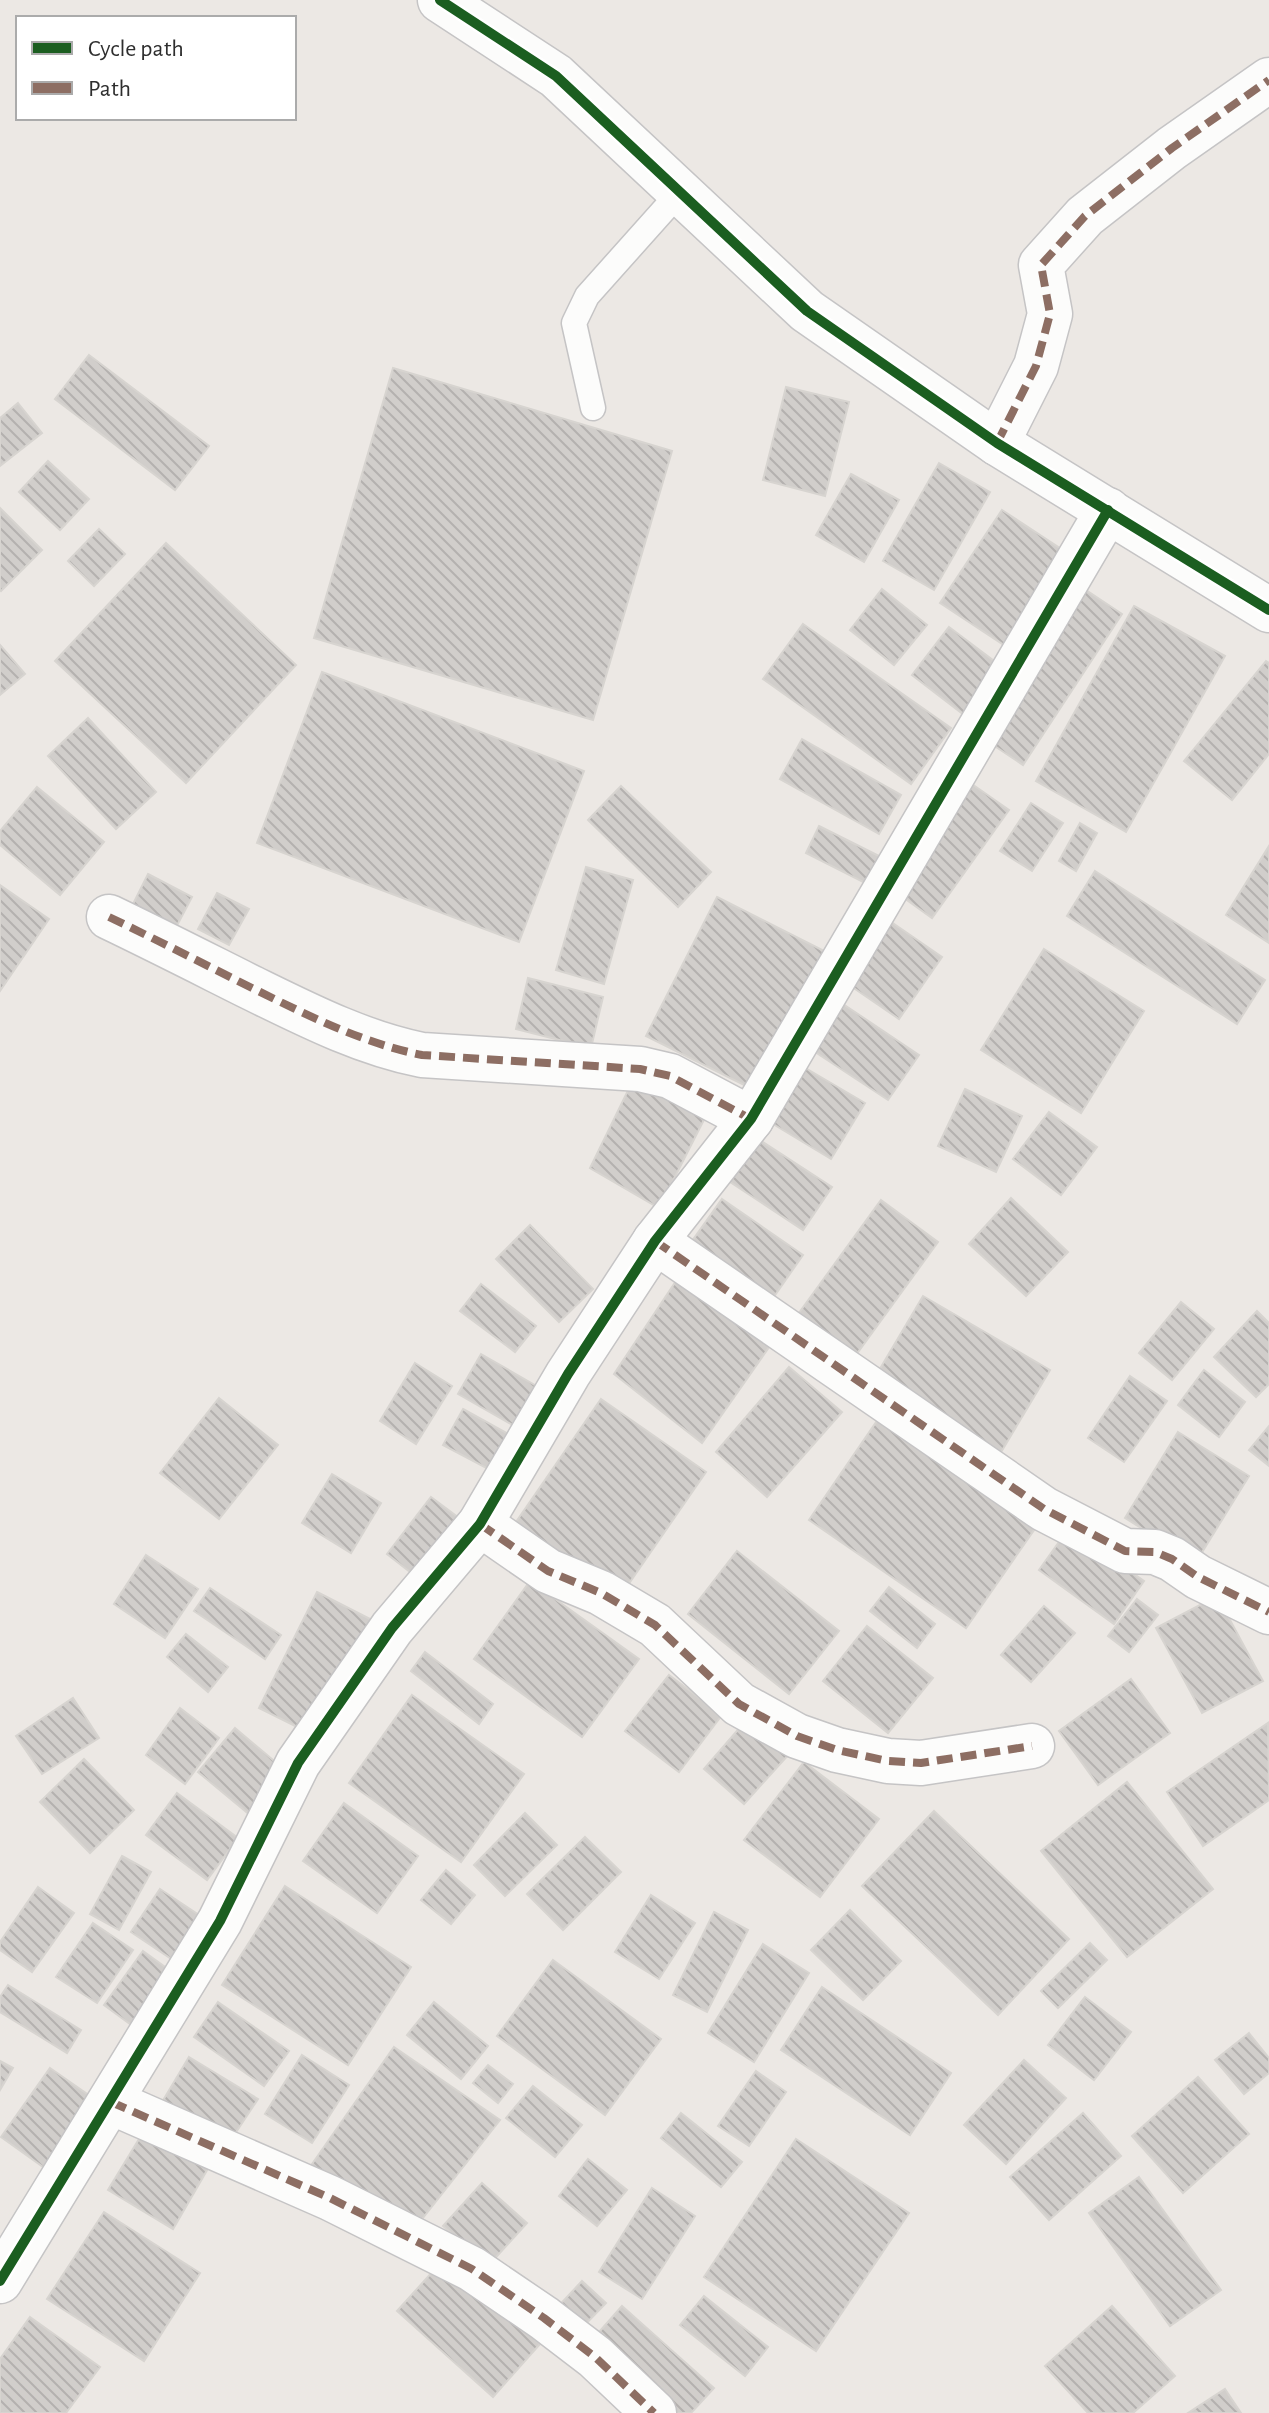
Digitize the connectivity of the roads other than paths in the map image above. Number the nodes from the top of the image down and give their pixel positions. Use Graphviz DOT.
graph roads {
  1 [pos="440,0"];
  2 [pos="1269,80"];
  3 [pos="679,193"];
  4 [pos="593,408"];
  5 [pos="997,443"];
  6 [pos="1108,510"];
  7 [pos="1269,610"];
  8 [pos="109,917"];
  9 [pos="751,1119"];
  10 [pos="655,1241"];
  11 [pos="480,1524"];
  12 [pos="1269,1612"];
  13 [pos="1032,1746"];
  14 [pos="111,2102"];
  15 [pos="0,2281"];
  16 [pos="654,2413"];
  1 -- 3 [label="street"];
  2 -- 5 [label="street"];
  3 -- 4 [label="lane"];
  3 -- 5 [label="street"];
  5 -- 6 [label="street"];
  6 -- 7 [label="street"];
  6 -- 9 [label="street"];
  8 -- 9 [label="street"];
  9 -- 10 [label="street"];
  10 -- 11 [label="street"];
  10 -- 12 [label="street"];
  11 -- 13 [label="street"];
  11 -- 14 [label="street"];
  14 -- 15 [label="street"];
  14 -- 16 [label="street"];
}
